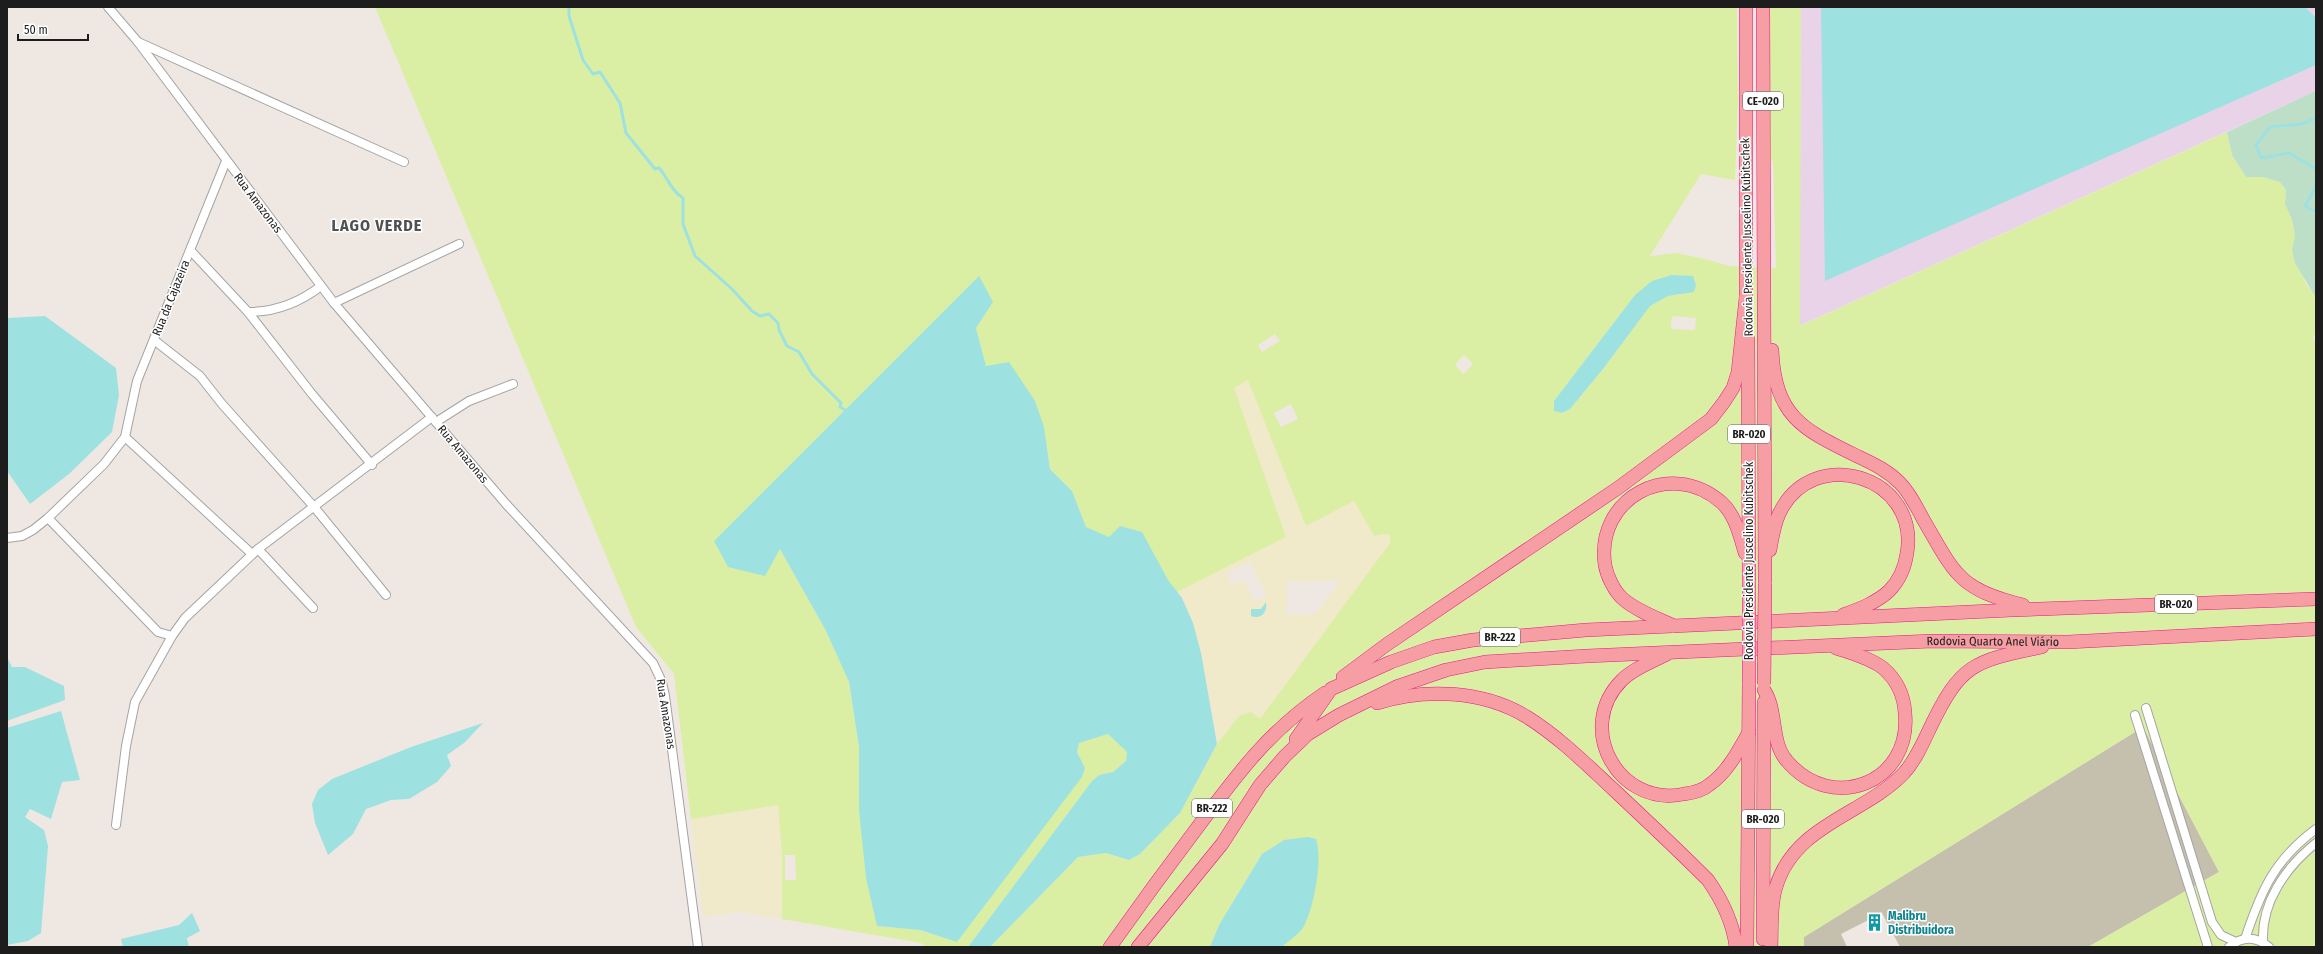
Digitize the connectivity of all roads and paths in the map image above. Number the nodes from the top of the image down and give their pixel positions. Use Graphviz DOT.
graph roads {
  1 [pos="108,7"];
  2 [pos="1746,7"];
  3 [pos="1763,7"];
  4 [pos="138,42"];
  5 [pos="226,161"];
  6 [pos="404,162"];
  7 [pos="459,244"];
  8 [pos="191,250"];
  9 [pos="321,286"];
  10 [pos="1746,297"];
  11 [pos="334,303"];
  12 [pos="248,312"];
  13 [pos="1764,315"];
  14 [pos="154,340"];
  15 [pos="513,384"];
  16 [pos="434,420"];
  17 [pos="125,436"];
  18 [pos="372,465"];
  19 [pos="315,508"];
  20 [pos="48,518"];
  21 [pos="7,538"];
  22 [pos="255,551"];
  23 [pos="1749,576"];
  24 [pos="1765,580"];
  25 [pos="386,595"];
  26 [pos="2316,599"];
  27 [pos="313,608"];
  28 [pos="2037,609"];
  29 [pos="1833,619"];
  30 [pos="1678,627"];
  31 [pos="2316,629"];
  32 [pos="172,636"];
  33 [pos="2068,642"];
  34 [pos="1827,646"];
  35 [pos="1669,653"];
  36 [pos="1764,687"];
  37 [pos="1331,688"];
  38 [pos="2146,708"];
  39 [pos="1339,715"];
  40 [pos="2135,715"];
  41 [pos="1749,732"];
  42 [pos="1285,756"];
  43 [pos="116,826"];
  44 [pos="2316,829"];
  45 [pos="2316,843"];
  46 [pos="2245,939"];
  47 [pos="2232,944"];
  48 [pos="2266,944"];
  49 [pos="698,947"];
  50 [pos="1110,947"];
  51 [pos="1138,947"];
  52 [pos="1736,947"];
  53 [pos="1747,947"];
  54 [pos="1763,947"];
  55 [pos="1771,947"];
  56 [pos="2208,947"];
  1 -- 4 [label="street, Rua Amazonas"];
  2 -- 10 [label="highway, Rodovia Presidente Juscelino Kubitschek / CE-020"];
  3 -- 13 [label="highway, Rodovia Presidente Juscelino Kubitschek / CE-020"];
  4 -- 5 [label="street, Rua Amazonas"];
  4 -- 6 [label="street"];
  5 -- 8 [label="street, Rua da Cajazeira"];
  5 -- 9 [label="street, Rua Amazonas"];
  7 -- 11 [label="street"];
  8 -- 12 [label="street"];
  8 -- 14 [label="street, Rua da Cajazeira"];
  9 -- 11 [label="street, Rua Amazonas"];
  9 -- 12 [label="street"];
  10 -- 23 [label="highway, Rodovia Presidente Juscelino Kubitschek / BR-020"];
  10 -- 37 [label="highway"];
  11 -- 16 [label="street, Rua Amazonas"];
  12 -- 18 [label="street"];
  13 -- 24 [label="highway, Rodovia Presidente Juscelino Kubitschek / BR-020"];
  13 -- 28 [label="highway"];
  14 -- 17 [label="street, Rua da Cajazeira"];
  14 -- 19 [label="street"];
  15 -- 16 [label="street"];
  16 -- 18 [label="street"];
  16 -- 49 [label="street, Rua Amazonas"];
  17 -- 20 [label="street, Rua da Cajazeira"];
  17 -- 22 [label="street"];
  18 -- 19 [label="street"];
  19 -- 22 [label="street"];
  19 -- 25 [label="street"];
  20 -- 21 [label="street, Rua da Cajazeira"];
  20 -- 32 [label="street"];
  22 -- 27 [label="street"];
  22 -- 32 [label="street"];
  23 -- 30 [label="highway"];
  23 -- 41 [label="highway, Rodovia Presidente Juscelino Kubitschek / BR-020, bridge"];
  24 -- 29 [label="highway"];
  24 -- 36 [label="highway, Rodovia Presidente Juscelino Kubitschek / BR-020, bridge"];
  26 -- 28 [label="highway, BR-020"];
  28 -- 29 [label="highway, BR-020"];
  29 -- 30 [label="highway, BR-222"];
  30 -- 37 [label="highway, BR-222"];
  31 -- 33 [label="highway, Rodovia Quarto Anel Viário"];
  32 -- 43 [label="street"];
  33 -- 34 [label="highway, Rodovia Quarto Anel Viário"];
  33 -- 55 [label="highway"];
  34 -- 35 [label="highway, Rodovia Quarto Anel Viário"];
  34 -- 36 [label="highway"];
  35 -- 39 [label="highway, BR-222"];
  35 -- 41 [label="highway"];
  36 -- 54 [label="highway, Rodovia Presidente Juscelino Kubitschek / BR-020"];
  37 -- 42 [label="highway"];
  37 -- 50 [label="highway, BR-222"];
  38 -- 47 [label="street"];
  39 -- 42 [label="highway, BR-222"];
  39 -- 52 [label="highway"];
  40 -- 56 [label="street"];
  41 -- 53 [label="highway, Rodovia Presidente Juscelino Kubitschek / BR-020"];
  42 -- 51 [label="highway, BR-222"];
  44 -- 46 [label="street"];
  45 -- 48 [label="street"];
  46 -- 47 [label="street"];
  46 -- 48 [label="street"];
}
